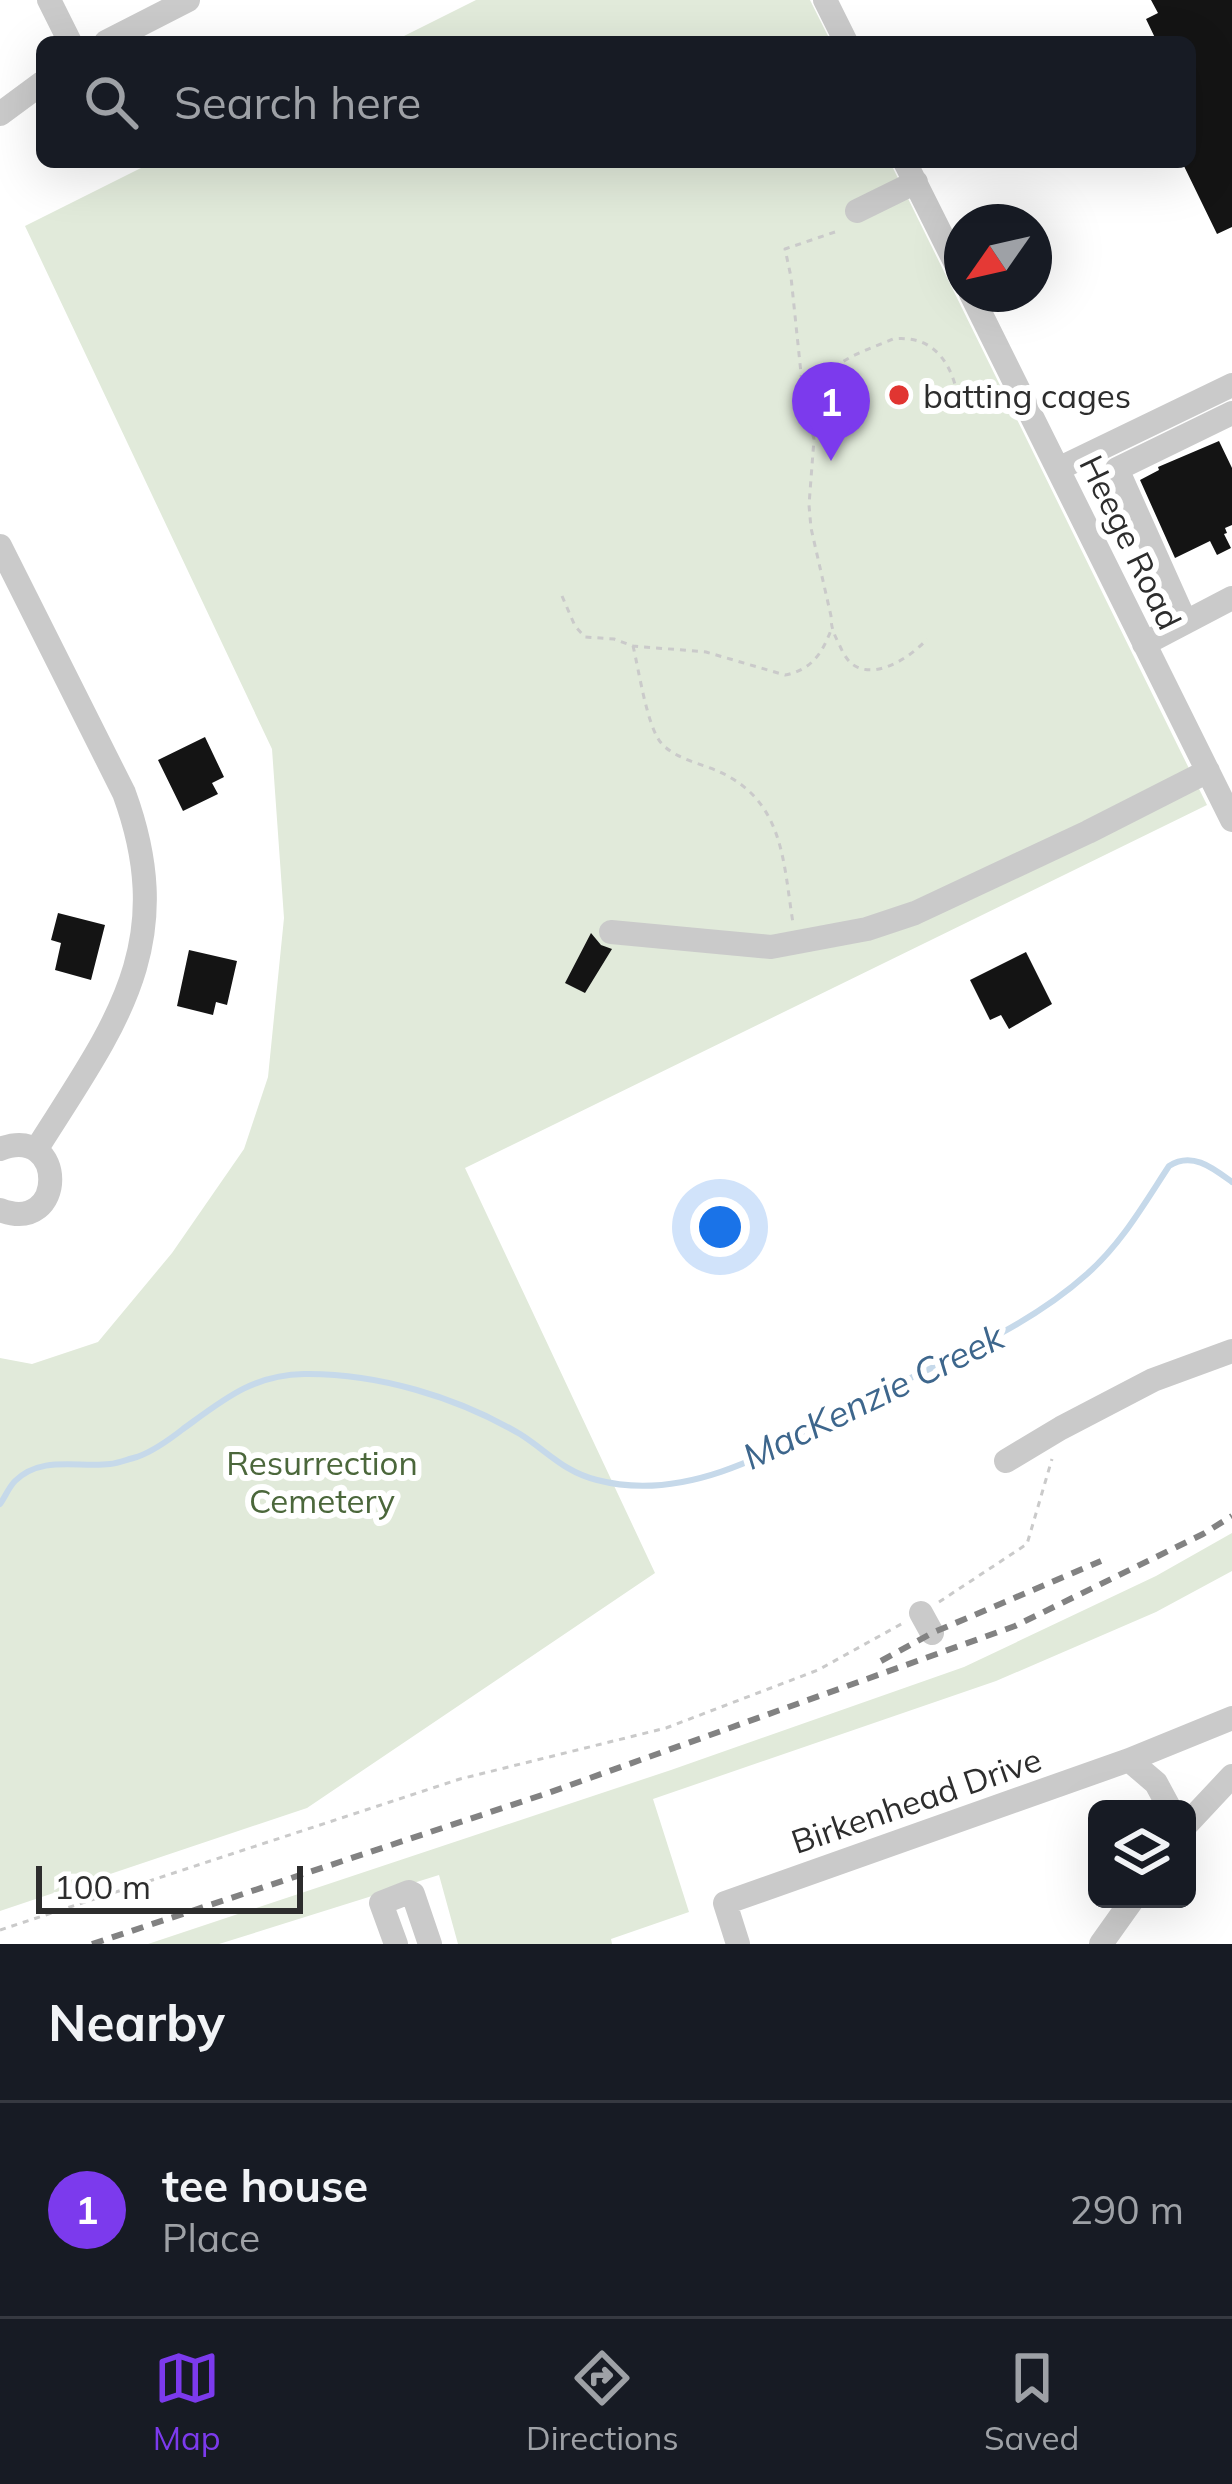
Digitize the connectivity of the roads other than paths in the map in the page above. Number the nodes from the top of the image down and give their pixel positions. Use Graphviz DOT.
graph roads {
  1 [pos="49,0"];
  2 [pos="188,0"];
  3 [pos="825,0"];
  4 [pos="67,36"];
  5 [pos="118,36"];
  6 [pos="843,36"];
  7 [pos="36,87"];
  8 [pos="0,114"];
  9 [pos="910,172"];
  10 [pos="857,211"];
  11 [pos="944,240"];
  12 [pos="980,312"];
  13 [pos="1231,390"];
  14 [pos="1232,413"];
  15 [pos="1058,469"];
  16 [pos="0,546"];
  17 [pos="1232,598"];
  18 [pos="1186,621"];
  19 [pos="1144,644"];
  20 [pos="1208,771"];
  21 [pos="1232,820"];
  22 [pos="611,932"];
  23 [pos="0,1149"];
  24 [pos="35,1150"];
  25 [pos="0,1210"];
  26 [pos="1232,1351"];
  27 [pos="1006,1461"];
  28 [pos="1232,1718"];
  29 [pos="1129,1760"];
  30 [pos="1232,1776"];
  31 [pos="1166,1800"];
  32 [pos="1196,1814"];
  33 [pos="1126,1908"];
  34 [pos="396,1944"];
  35 [pos="430,1944"];
  36 [pos="738,1944"];
  37 [pos="1101,1944"];
  1 -- 4 [label="street"];
  2 -- 5 [label="street"];
  3 -- 6 [label="street"];
  7 -- 8 [label="street"];
  9 -- 10 [label="street"];
  9 -- 11 [label="street"];
  12 -- 15 [label="street, Heege Road"];
  13 -- 15 [label="street"];
  14 -- 18 [label="street"];
  15 -- 19 [label="street, Heege Road"];
  16 -- 24 [label="street"];
  17 -- 18 [label="street"];
  18 -- 19 [label="street"];
  19 -- 20 [label="street, Heege Road"];
  20 -- 21 [label="street, Heege Road"];
  20 -- 22 [label="street"];
  23 -- 24 [label="street"];
  24 -- 25 [label="street"];
  26 -- 27 [label="street"];
  28 -- 29 [label="street, Birkenhead Drive"];
  29 -- 31 [label="street"];
  29 -- 36 [label="street, Birkenhead Drive"];
  30 -- 32 [label="street"];
  33 -- 37 [label="street"];
  34 -- 35 [label="street"];
}
